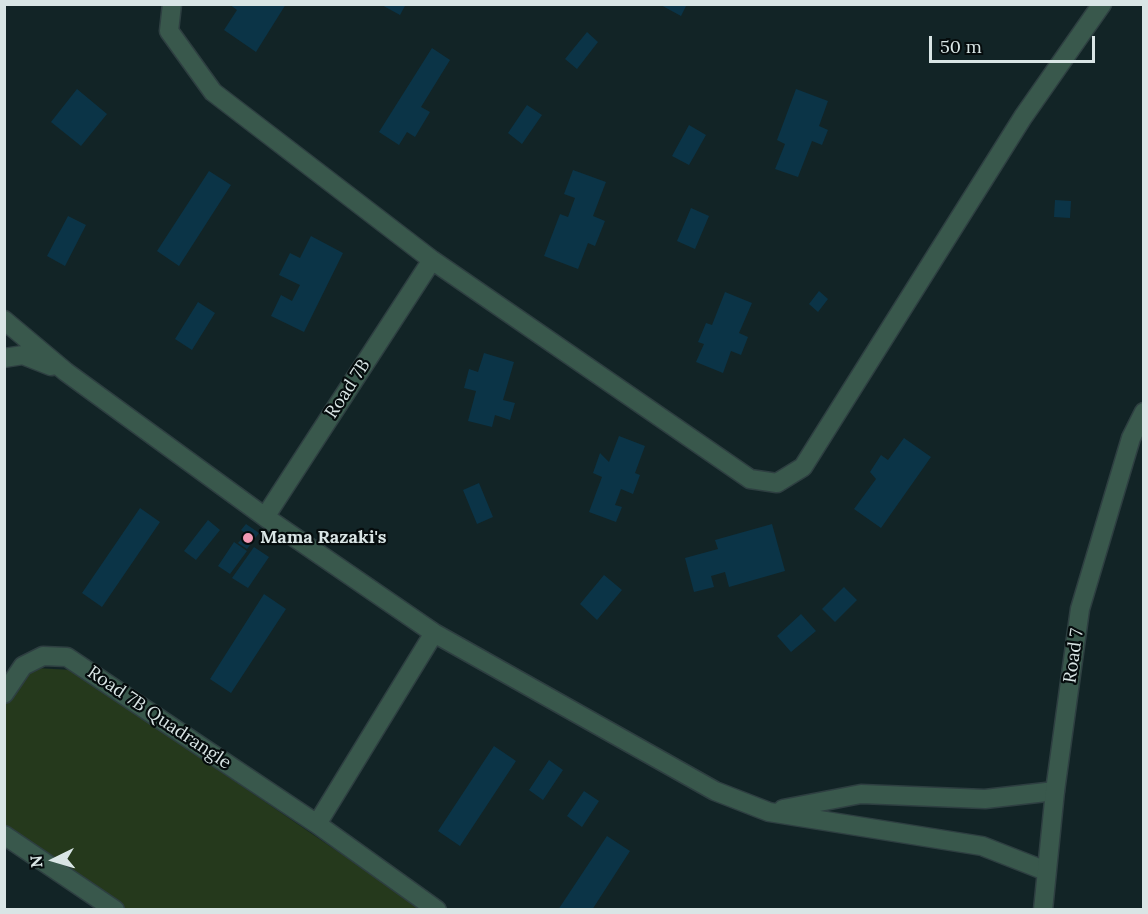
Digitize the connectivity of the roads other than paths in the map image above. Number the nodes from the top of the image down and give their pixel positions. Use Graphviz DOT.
graph roads {
  1 [pos="172,4"];
  2 [pos="1102,4"];
  3 [pos="432,260"];
  4 [pos="4,320"];
  5 [pos="4,358"];
  6 [pos="66,372"];
  7 [pos="1143,411"];
  8 [pos="265,518"];
  9 [pos="434,633"];
  10 [pos="4,694"];
  11 [pos="1055,791"];
  12 [pos="770,812"];
  13 [pos="317,824"];
  14 [pos="4,835"];
  15 [pos="1046,871"];
  16 [pos="115,909"];
  17 [pos="437,909"];
  18 [pos="1043,909"];
  1 -- 3 [label="street"];
  2 -- 3 [label="street"];
  3 -- 8 [label="street, Road 7B"];
  4 -- 6 [label="street"];
  5 -- 6 [label="street"];
  6 -- 8 [label="street"];
  7 -- 11 [label="street, Road 7"];
  8 -- 9 [label="street"];
  9 -- 12 [label="street"];
  9 -- 13 [label="street"];
  10 -- 13 [label="street, Road 7B Quadrangle"];
  11 -- 12 [label="street"];
  11 -- 15 [label="street, Road 7"];
  12 -- 15 [label="street"];
  13 -- 17 [label="street, Road 7B Quadrangle"];
  14 -- 16 [label="street"];
  15 -- 18 [label="street, Road 7"];
}
